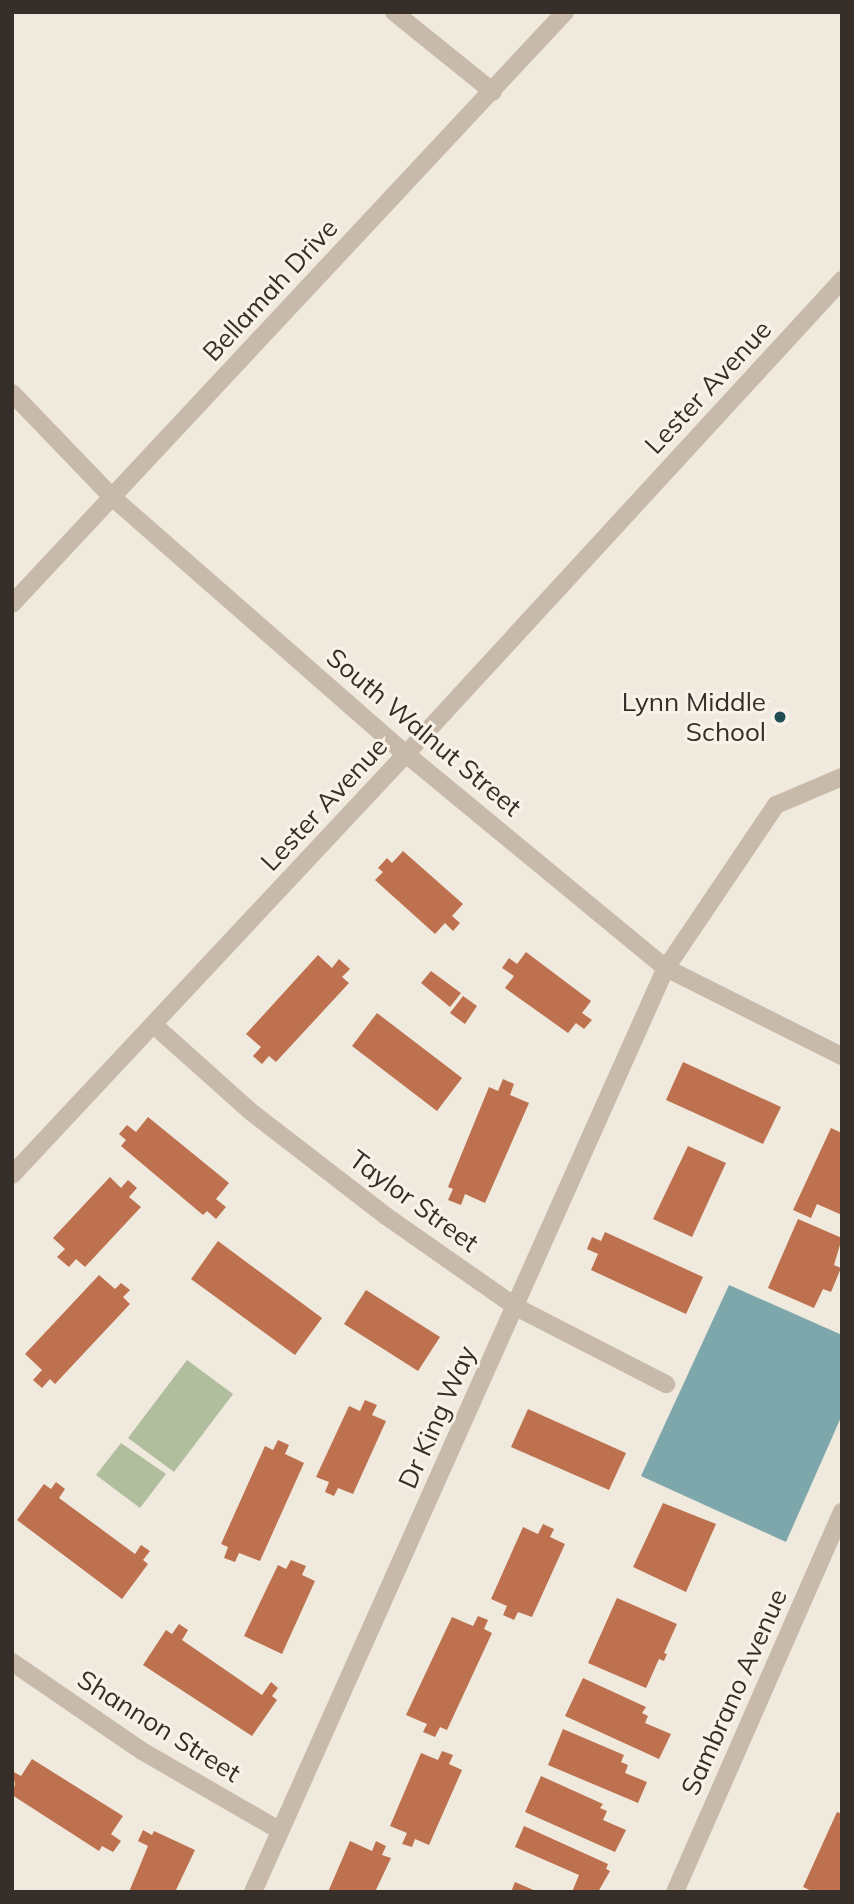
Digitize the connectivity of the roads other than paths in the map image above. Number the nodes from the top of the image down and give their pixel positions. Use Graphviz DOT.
graph roads {
  1 [pos="394,12"];
  2 [pos="565,12"];
  3 [pos="493,92"];
  4 [pos="842,280"];
  5 [pos="12,393"];
  6 [pos="112,497"];
  7 [pos="12,604"];
  8 [pos="406,754"];
  9 [pos="842,777"];
  10 [pos="667,966"];
  11 [pos="155,1026"];
  12 [pos="842,1056"];
  13 [pos="12,1175"];
  14 [pos="516,1307"];
  15 [pos="666,1384"];
  16 [pos="842,1513"];
  17 [pos="12,1662"];
  18 [pos="279,1830"];
  19 [pos="253,1892"];
  20 [pos="675,1892"];
  1 -- 3 [label="street"];
  2 -- 3 [label="street, Bellamah Drive"];
  3 -- 6 [label="street, Bellamah Drive"];
  4 -- 8 [label="street, Lester Avenue"];
  5 -- 6 [label="street, South Walnut Street"];
  6 -- 7 [label="street, Bellamah Drive"];
  6 -- 8 [label="street, South Walnut Street"];
  8 -- 10 [label="street, South Walnut Street"];
  8 -- 11 [label="street, Lester Avenue"];
  9 -- 10 [label="street, Dr King Way"];
  10 -- 12 [label="street, South Walnut Street"];
  10 -- 14 [label="street, Dr King Way"];
  11 -- 13 [label="street, Lester Avenue"];
  11 -- 14 [label="street, Taylor Street"];
  14 -- 15 [label="street, Taylor Street"];
  14 -- 18 [label="street, Dr King Way"];
  16 -- 20 [label="street, Sambrano Avenue"];
  17 -- 18 [label="street, Shannon Street"];
  18 -- 19 [label="street, Dr King Way"];
}
